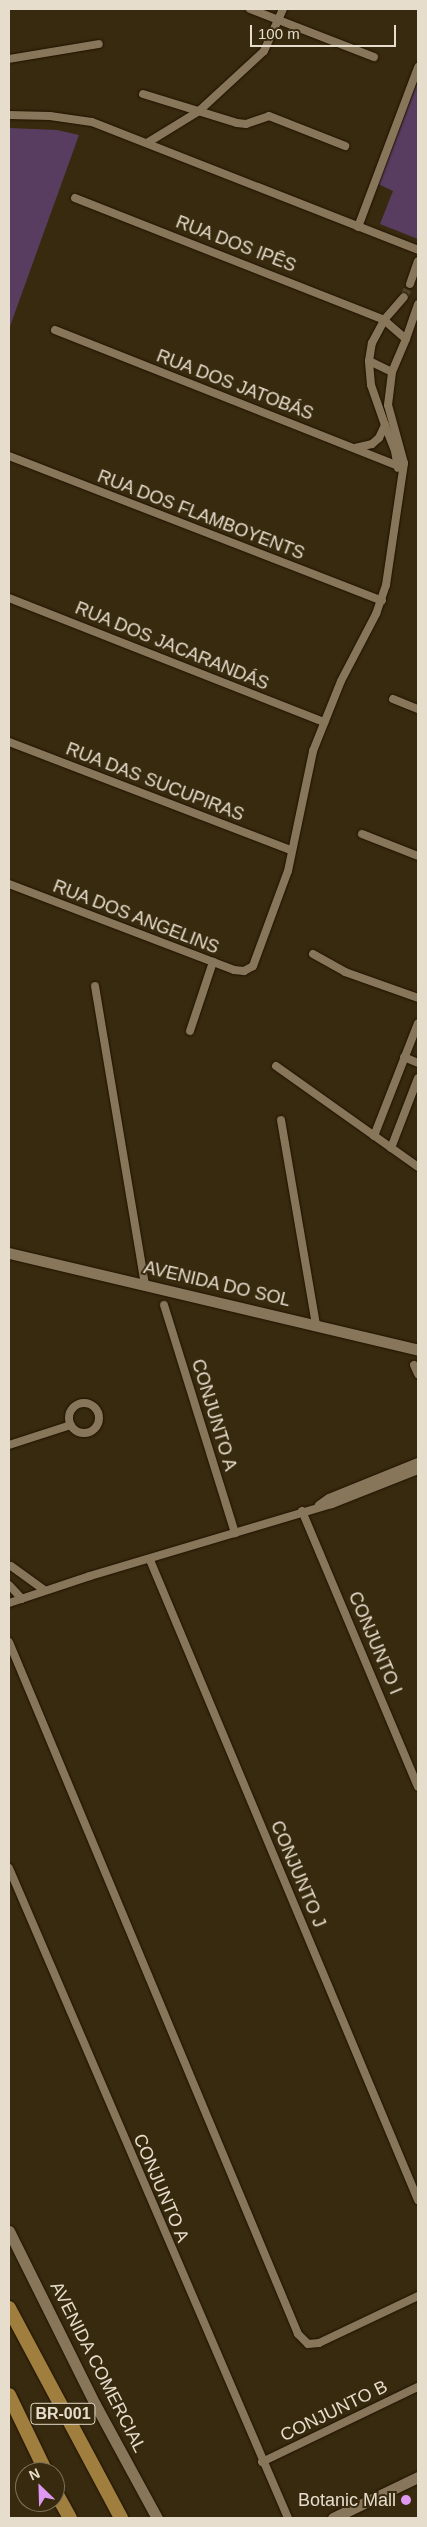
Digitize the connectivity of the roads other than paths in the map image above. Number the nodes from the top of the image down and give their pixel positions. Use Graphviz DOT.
graph roads {
  1 [pos="250,9"];
  2 [pos="283,9"];
  3 [pos="279,19"];
  4 [pos="99,44"];
  5 [pos="374,57"];
  6 [pos="9,59"];
  7 [pos="418,67"];
  8 [pos="144,94"];
  9 [pos="199,112"];
  10 [pos="9,114"];
  11 [pos="147,143"];
  12 [pos="345,146"];
  13 [pos="75,198"];
  14 [pos="358,227"];
  15 [pos="418,250"];
  16 [pos="418,261"];
  17 [pos="414,282"];
  18 [pos="404,297"];
  19 [pos="418,304"];
  20 [pos="384,320"];
  21 [pos="55,330"];
  22 [pos="406,339"];
  23 [pos="369,361"];
  24 [pos="392,372"];
  25 [pos="385,425"];
  26 [pos="354,448"];
  27 [pos="364,448"];
  28 [pos="9,456"];
  29 [pos="400,466"];
  30 [pos="9,598"];
  31 [pos="382,601"];
  32 [pos="393,699"];
  33 [pos="418,709"];
  34 [pos="324,722"];
  35 [pos="9,742"];
  36 [pos="362,834"];
  37 [pos="290,850"];
  38 [pos="418,856"];
  39 [pos="9,884"];
  40 [pos="313,954"];
  41 [pos="213,962"];
  42 [pos="95,986"];
  43 [pos="418,998"];
  44 [pos="418,1023"];
  45 [pos="190,1031"];
  46 [pos="404,1057"];
  47 [pos="418,1063"];
  48 [pos="276,1066"];
  49 [pos="418,1078"];
  50 [pos="281,1120"];
  51 [pos="374,1136"];
  52 [pos="392,1148"];
  53 [pos="418,1167"];
  54 [pos="9,1253"];
  55 [pos="144,1286"];
  56 [pos="164,1305"];
  57 [pos="316,1325"];
  58 [pos="418,1350"];
  59 [pos="414,1365"];
  60 [pos="418,1374"];
  61 [pos="71,1425"];
  62 [pos="9,1444"];
  63 [pos="418,1462"];
  64 [pos="418,1470"];
  65 [pos="373,1484"];
  66 [pos="302,1511"];
  67 [pos="235,1533"];
  68 [pos="150,1560"];
  69 [pos="12,1566"];
  70 [pos="9,1585"];
  71 [pos="44,1590"];
  72 [pos="22,1599"];
  73 [pos="9,1603"];
  74 [pos="9,1642"];
  75 [pos="418,1787"];
  76 [pos="9,1868"];
  77 [pos="418,2200"];
  78 [pos="9,2231"];
  79 [pos="418,2296"];
  80 [pos="9,2308"];
  81 [pos="418,2387"];
  82 [pos="9,2395"];
  83 [pos="41,2462"];
  84 [pos="262,2462"];
  85 [pos="418,2477"];
  86 [pos="121,2518"];
  87 [pos="157,2518"];
  88 [pos="288,2518"];
  89 [pos="333,2518"];
  1 -- 3 [label="street"];
  2 -- 3 [label="street"];
  3 -- 5 [label="street"];
  3 -- 9 [label="street"];
  4 -- 6 [label="street"];
  7 -- 14 [label="street"];
  8 -- 9 [label="street"];
  9 -- 11 [label="street"];
  9 -- 12 [label="street"];
  10 -- 11 [label="street"];
  11 -- 14 [label="street"];
  13 -- 20 [label="street, RUA DOS IPÊS"];
  14 -- 15 [label="street"];
  16 -- 17 [label="street"];
  18 -- 20 [label="street"];
  19 -- 22 [label="street"];
  20 -- 22 [label="street, RUA DOS IPÊS"];
  20 -- 23 [label="street"];
  21 -- 26 [label="street, RUA DOS JATOBÁS"];
  22 -- 24 [label="street"];
  23 -- 24 [label="street"];
  23 -- 25 [label="street"];
  24 -- 29 [label="street"];
  25 -- 27 [label="street"];
  25 -- 29 [label="street"];
  26 -- 27 [label="street"];
  26 -- 29 [label="street, RUA DOS JATOBÁS"];
  27 -- 29 [label="street"];
  28 -- 31 [label="street, RUA DOS FLAMBOYENTS"];
  29 -- 31 [label="street"];
  30 -- 34 [label="street, RUA DOS JACARANDÁS"];
  31 -- 34 [label="street"];
  32 -- 33 [label="street"];
  34 -- 37 [label="street"];
  35 -- 37 [label="street, RUA DAS SUCUPIRAS"];
  36 -- 38 [label="street"];
  37 -- 41 [label="street, RUA DOS ANGELINS"];
  39 -- 41 [label="street, RUA DOS ANGELINS"];
  40 -- 43 [label="street"];
  41 -- 45 [label="street"];
  42 -- 55 [label="street"];
  44 -- 46 [label="street"];
  46 -- 47 [label="street"];
  46 -- 51 [label="street"];
  48 -- 51 [label="street"];
  49 -- 52 [label="street"];
  50 -- 57 [label="street"];
  51 -- 52 [label="street"];
  52 -- 53 [label="street"];
  54 -- 55 [label="street, AVENIDA DO SOL"];
  55 -- 57 [label="street, AVENIDA DO SOL"];
  56 -- 67 [label="street, CONJUNTO A"];
  57 -- 58 [label="street, AVENIDA DO SOL"];
  59 -- 60 [label="street"];
  61 -- 62 [label="street"];
  63 -- 65 [label="street"];
  64 -- 65 [label="street"];
  65 -- 66 [label="street"];
  66 -- 67 [label="street"];
  66 -- 75 [label="street, CONJUNTO I"];
  67 -- 68 [label="street"];
  68 -- 71 [label="street"];
  68 -- 77 [label="street, CONJUNTO J"];
  69 -- 71 [label="street"];
  70 -- 72 [label="street"];
  71 -- 72 [label="street"];
  72 -- 73 [label="street"];
  74 -- 79 [label="street"];
  76 -- 84 [label="street, CONJUNTO A"];
  78 -- 87 [label="street, AVENIDA COMERCIAL"];
  80 -- 86 [label="highway, BR-001"];
  81 -- 84 [label="street, CONJUNTO B"];
  82 -- 83 [label="highway, BR-001"];
  84 -- 88 [label="street, CONJUNTO A"];
  85 -- 89 [label="street"];
}
